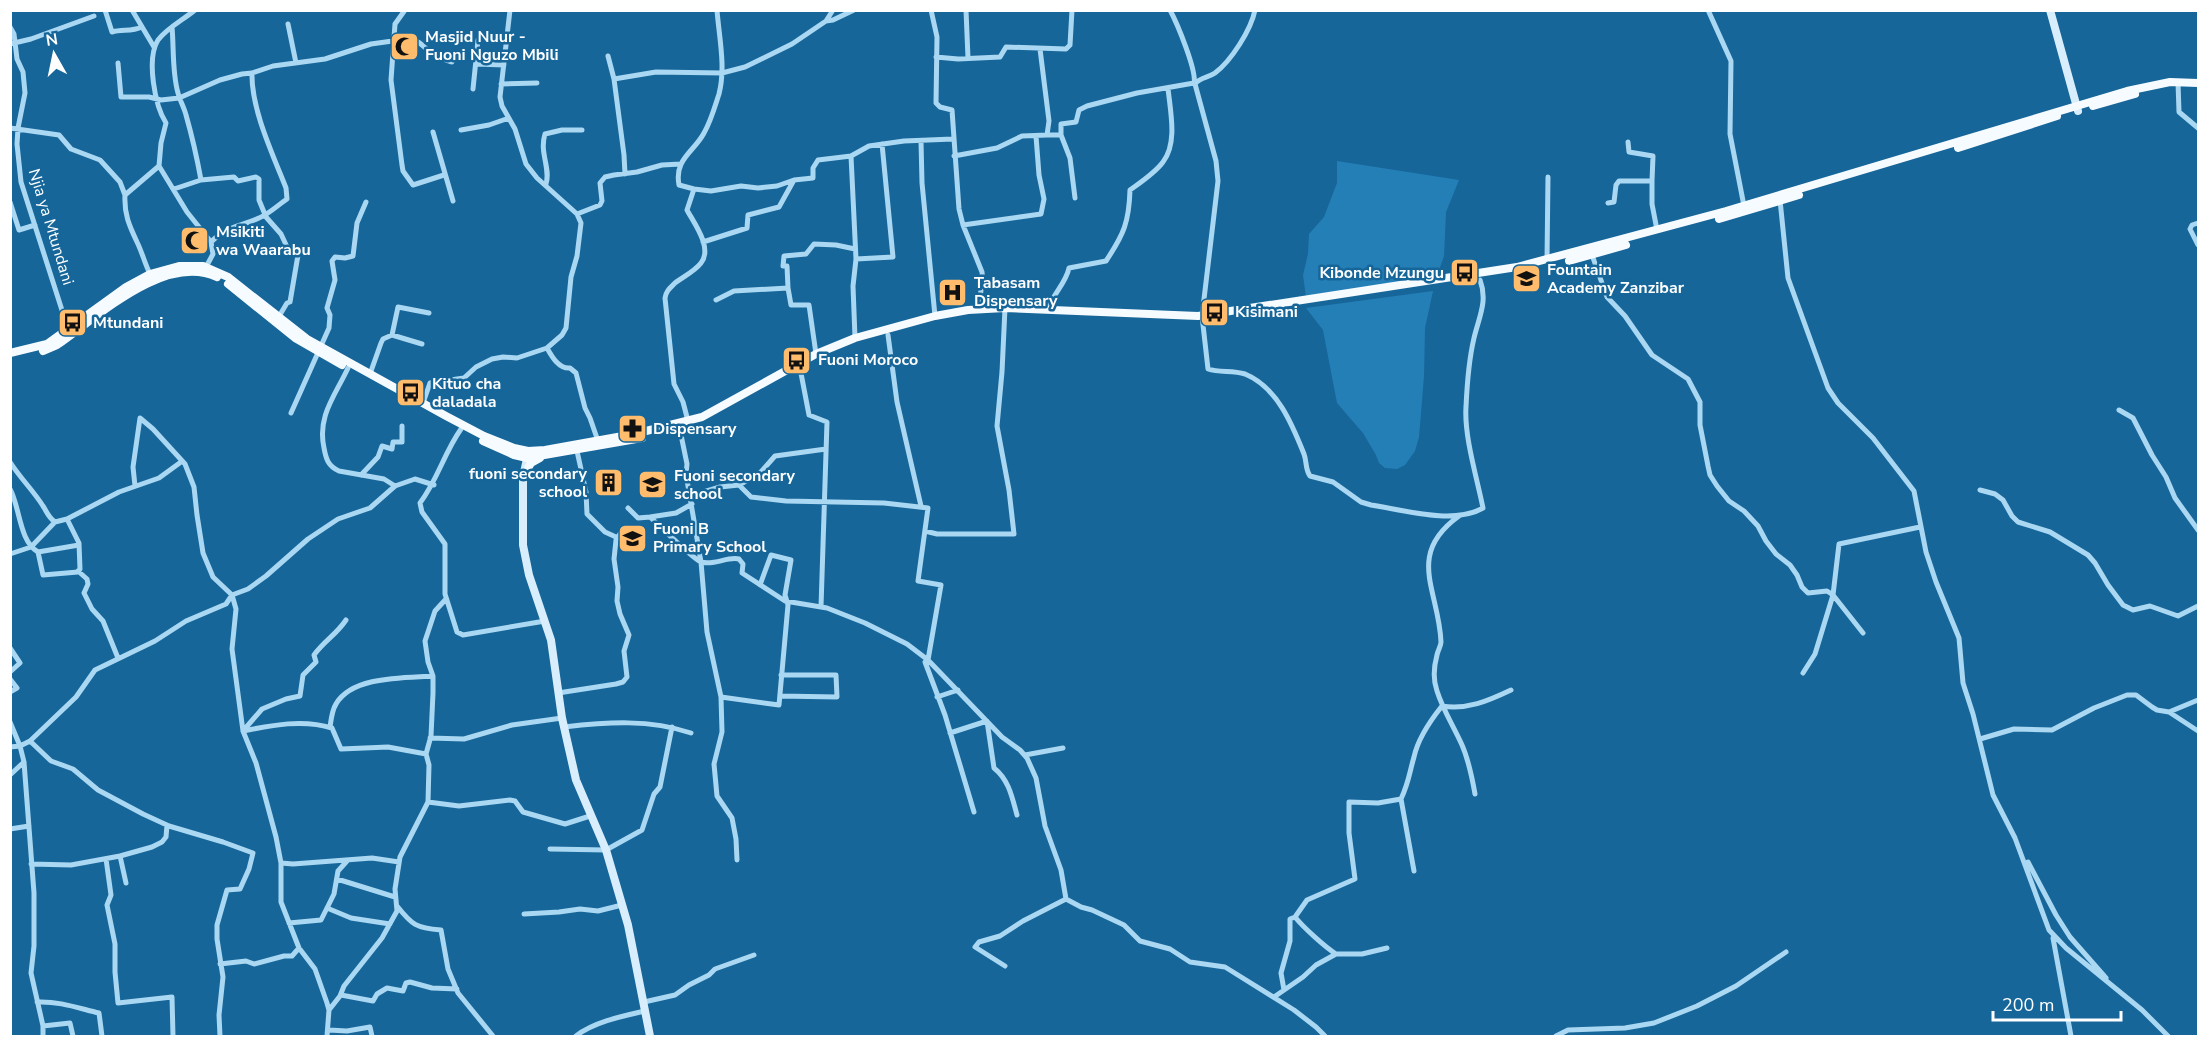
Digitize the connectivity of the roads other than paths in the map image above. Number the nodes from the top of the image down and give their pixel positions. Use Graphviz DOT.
graph roads {
  1 [pos="105,10"];
  2 [pos="132,10"];
  3 [pos="195,10"];
  4 [pos="405,10"];
  5 [pos="510,10"];
  6 [pos="717,10"];
  7 [pos="833,10"];
  8 [pos="854,10"];
  9 [pos="931,10"];
  10 [pos="966,10"];
  11 [pos="1072,10"];
  12 [pos="1170,10"];
  13 [pos="1255,10"];
  14 [pos="1708,10"];
  15 [pos="2050,10"];
  16 [pos="94,16"];
  17 [pos="826,21"];
  18 [pos="288,24"];
  19 [pos="10,27"];
  20 [pos="142,27"];
  21 [pos="172,27"];
  22 [pos="478,40"];
  23 [pos="395,41"];
  24 [pos="12,44"];
  25 [pos="154,47"];
  26 [pos="1040,49"];
  27 [pos="609,56"];
  28 [pos="936,57"];
  29 [pos="968,58"];
  30 [pos="118,63"];
  31 [pos="296,63"];
  32 [pos="452,63"];
  33 [pos="476,64"];
  34 [pos="504,64"];
  35 [pos="252,73"];
  36 [pos="722,73"];
  37 [pos="614,79"];
  38 [pos="1195,82"];
  39 [pos="537,83"];
  40 [pos="2199,83"];
  41 [pos="501,84"];
  42 [pos="2178,84"];
  43 [pos="1168,88"];
  44 [pos="473,89"];
  45 [pos="156,98"];
  46 [pos="179,98"];
  47 [pos="2077,108"];
  48 [pos="509,118"];
  49 [pos="10,128"];
  50 [pos="2199,128"];
  51 [pos="18,129"];
  52 [pos="461,130"];
  53 [pos="582,130"];
  54 [pos="433,132"];
  55 [pos="1047,135"];
  56 [pos="1061,135"];
  57 [pos="1036,136"];
  58 [pos="953,139"];
  59 [pos="921,141"];
  60 [pos="1628,142"];
  61 [pos="882,144"];
  62 [pos="851,156"];
  63 [pos="954,156"];
  64 [pos="681,164"];
  65 [pos="159,166"];
  66 [pos="625,174"];
  67 [pos="444,175"];
  68 [pos="1548,177"];
  69 [pos="201,180"];
  70 [pos="794,180"];
  71 [pos="1652,181"];
  72 [pos="546,184"];
  73 [pos="174,189"];
  74 [pos="694,189"];
  75 [pos="125,195"];
  76 [pos="1075,198"];
  77 [pos="1780,198"];
  78 [pos="453,201"];
  79 [pos="10,202"];
  80 [pos="366,202"];
  81 [pos="1608,203"];
  82 [pos="1744,206"];
  83 [pos="265,214"];
  84 [pos="577,214"];
  85 [pos="2199,223"];
  86 [pos="35,225"];
  87 [pos="963,225"];
  88 [pos="1657,231"];
  89 [pos="211,242"];
  90 [pos="703,242"];
  91 [pos="2199,245"];
  92 [pos="855,249"];
  93 [pos="1592,255"];
  94 [pos="856,259"];
  95 [pos="1547,260"];
  96 [pos="206,267"];
  97 [pos="150,274"];
  98 [pos="1479,280"];
  99 [pos="1440,283"];
  100 [pos="788,288"];
  101 [pos="716,300"];
  102 [pos="983,309"];
  103 [pos="1048,309"];
  104 [pos="1004,310"];
  105 [pos="429,313"];
  106 [pos="935,316"];
  107 [pos="278,318"];
  108 [pos="1203,319"];
  109 [pos="68,329"];
  110 [pos="392,335"];
  111 [pos="888,335"];
  112 [pos="855,338"];
  113 [pos="422,344"];
  114 [pos="547,348"];
  115 [pos="319,349"];
  116 [pos="10,353"];
  117 [pos="816,354"];
  118 [pos="10,358"];
  119 [pos="348,368"];
  120 [pos="800,368"];
  121 [pos="370,374"];
  122 [pos="423,403"];
  123 [pos="2119,410"];
  124 [pos="291,413"];
  125 [pos="688,421"];
  126 [pos="402,426"];
  127 [pos="460,429"];
  128 [pos="680,430"];
  129 [pos="598,441"];
  130 [pos="826,449"];
  131 [pos="577,451"];
  132 [pos="528,454"];
  133 [pos="514,455"];
  134 [pos="546,456"];
  135 [pos="10,462"];
  136 [pos="181,462"];
  137 [pos="361,475"];
  138 [pos="523,477"];
  139 [pos="434,485"];
  140 [pos="135,486"];
  141 [pos="395,486"];
  142 [pos="739,486"];
  143 [pos="10,489"];
  144 [pos="1980,490"];
  145 [pos="690,496"];
  146 [pos="825,500"];
  147 [pos="692,504"];
  148 [pos="921,506"];
  149 [pos="628,508"];
  150 [pos="1461,515"];
  151 [pos="650,517"];
  152 [pos="67,519"];
  153 [pos="55,522"];
  154 [pos="1920,527"];
  155 [pos="2199,530"];
  156 [pos="925,531"];
  157 [pos="79,545"];
  158 [pos="31,547"];
  159 [pos="38,552"];
  160 [pos="10,554"];
  161 [pos="702,562"];
  162 [pos="78,571"];
  163 [pos="760,585"];
  164 [pos="231,595"];
  165 [pos="1833,595"];
  166 [pos="446,599"];
  167 [pos="785,601"];
  168 [pos="2199,606"];
  169 [pos="821,607"];
  170 [pos="346,620"];
  171 [pos="545,621"];
  172 [pos="1863,633"];
  173 [pos="10,648"];
  174 [pos="118,658"];
  175 [pos="928,660"];
  176 [pos="10,672"];
  177 [pos="1803,673"];
  178 [pos="433,675"];
  179 [pos="781,675"];
  180 [pos="10,679"];
  181 [pos="958,690"];
  182 [pos="1510,690"];
  183 [pos="10,692"];
  184 [pos="558,693"];
  185 [pos="780,696"];
  186 [pos="721,697"];
  187 [pos="937,697"];
  188 [pos="2199,700"];
  189 [pos="1442,706"];
  190 [pos="2169,712"];
  191 [pos="562,718"];
  192 [pos="10,722"];
  193 [pos="987,722"];
  194 [pos="330,727"];
  195 [pos="564,727"];
  196 [pos="672,727"];
  197 [pos="243,731"];
  198 [pos="2199,731"];
  199 [pos="691,733"];
  200 [pos="950,733"];
  201 [pos="430,738"];
  202 [pos="1980,739"];
  203 [pos="30,741"];
  204 [pos="20,746"];
  205 [pos="10,747"];
  206 [pos="1063,748"];
  207 [pos="426,754"];
  208 [pos="1025,755"];
  209 [pos="24,762"];
  210 [pos="10,775"];
  211 [pos="1475,794"];
  212 [pos="1401,799"];
  213 [pos="428,802"];
  214 [pos="974,812"];
  215 [pos="1017,815"];
  216 [pos="590,816"];
  217 [pos="167,825"];
  218 [pos="29,826"];
  219 [pos="10,829"];
  220 [pos="2019,846"];
  221 [pos="550,849"];
  222 [pos="606,850"];
  223 [pos="120,856"];
  224 [pos="106,859"];
  225 [pos="737,860"];
  226 [pos="347,861"];
  227 [pos="399,862"];
  228 [pos="280,863"];
  229 [pos="31,864"];
  230 [pos="1414,871"];
  231 [pos="337,879"];
  232 [pos="126,884"];
  233 [pos="395,897"];
  234 [pos="1066,899"];
  235 [pos="396,904"];
  236 [pos="622,905"];
  237 [pos="327,908"];
  238 [pos="524,914"];
  239 [pos="1296,916"];
  240 [pos="290,923"];
  241 [pos="390,924"];
  242 [pos="2053,937"];
  243 [pos="299,948"];
  244 [pos="1387,948"];
  245 [pos="1786,952"];
  246 [pos="1336,954"];
  247 [pos="754,955"];
  248 [pos="220,964"];
  249 [pos="1005,966"];
  250 [pos="457,989"];
  251 [pos="1284,990"];
  252 [pos="2117,990"];
  253 [pos="341,995"];
  254 [pos="1274,997"];
  255 [pos="37,1002"];
  256 [pos="644,1002"];
  257 [pos="329,1010"];
  258 [pos="645,1011"];
  259 [pos="43,1026"];
  260 [pos="328,1033"];
  261 [pos="43,1036"];
  262 [pos="73,1036"];
  263 [pos="102,1036"];
  264 [pos="173,1036"];
  265 [pos="220,1036"];
  266 [pos="372,1036"];
  267 [pos="493,1036"];
  268 [pos="576,1036"];
  269 [pos="650,1036"];
  270 [pos="1325,1036"];
  271 [pos="1556,1036"];
  272 [pos="2070,1036"];
  273 [pos="2168,1036"];
  1 -- 20 [label="street"];
  2 -- 20 [label="street"];
  3 -- 21 [label="street"];
  4 -- 23 [label="street"];
  5 -- 34 [label="street"];
  6 -- 36 [label="street"];
  7 -- 17 [label="street"];
  8 -- 17 [label="street"];
  9 -- 28 [label="street"];
  10 -- 29 [label="street"];
  11 -- 26 [label="street"];
  12 -- 38 [label="street"];
  13 -- 38 [label="street"];
  14 -- 82 [label="street"];
  15 -- 47 [label="street"];
  16 -- 24 [label="street"];
  17 -- 36 [label="street"];
  18 -- 31 [label="street"];
  19 -- 24 [label="street, Njia ya Mtundani"];
  20 -- 25 [label="street"];
  21 -- 25 [label="street"];
  21 -- 46 [label="street"];
  22 -- 33 [label="street"];
  23 -- 31 [label="street"];
  23 -- 32 [label="street"];
  23 -- 67 [label="street"];
  24 -- 51 [label="street, Njia ya Mtundani"];
  25 -- 45 [label="street"];
  26 -- 29 [label="street"];
  26 -- 55 [label="street"];
  27 -- 37 [label="street"];
  28 -- 29 [label="street"];
  28 -- 58 [label="street"];
  30 -- 45 [label="street"];
  31 -- 35 [label="street"];
  33 -- 34 [label="street"];
  33 -- 44 [label="street"];
  34 -- 41 [label="street"];
  35 -- 46 [label="street"];
  35 -- 83 [label="street"];
  36 -- 37 [label="street"];
  36 -- 64 [label="street"];
  37 -- 66 [label="street"];
  38 -- 43 [label="street"];
  38 -- 108 [label="street"];
  39 -- 41 [label="street"];
  40 -- 42 [label="main road"];
  41 -- 48 [label="street"];
  42 -- 47 [label="main road"];
  42 -- 50 [label="street"];
  43 -- 56 [label="street"];
  43 -- 103 [label="street"];
  45 -- 46 [label="street"];
  45 -- 65 [label="street"];
  46 -- 69 [label="street"];
  47 -- 77 [label="main road"];
  48 -- 52 [label="street"];
  48 -- 72 [label="street"];
  49 -- 51 [label="street"];
  51 -- 75 [label="street"];
  51 -- 86 [label="street, Njia ya Mtundani"];
  53 -- 72 [label="street"];
  54 -- 67 [label="street"];
  55 -- 56 [label="street"];
  55 -- 57 [label="street"];
  56 -- 76 [label="street"];
  57 -- 63 [label="street"];
  57 -- 87 [label="street"];
  58 -- 59 [label="street"];
  58 -- 63 [label="street"];
  59 -- 61 [label="street"];
  59 -- 106 [label="street"];
  60 -- 71 [label="street"];
  61 -- 62 [label="street"];
  61 -- 94 [label="street"];
  62 -- 70 [label="street"];
  62 -- 92 [label="street"];
  63 -- 87 [label="street"];
  64 -- 66 [label="street"];
  64 -- 74 [label="street"];
  65 -- 73 [label="street"];
  65 -- 75 [label="street"];
  66 -- 84 [label="street"];
  67 -- 78 [label="street"];
  68 -- 95 [label="street"];
  69 -- 73 [label="street"];
  69 -- 83 [label="street"];
  70 -- 74 [label="street"];
  70 -- 90 [label="street"];
  71 -- 81 [label="street"];
  71 -- 88 [label="street"];
  72 -- 84 [label="street"];
  73 -- 89 [label="street"];
  74 -- 90 [label="street"];
  75 -- 97 [label="street"];
  77 -- 82 [label="main road"];
  77 -- 93 [label="main road"];
  77 -- 154 [label="street"];
  79 -- 86 [label="street"];
  80 -- 115 [label="street"];
  82 -- 88 [label="main road"];
  83 -- 89 [label="street"];
  83 -- 107 [label="street"];
  84 -- 114 [label="street"];
  85 -- 91 [label="street"];
  86 -- 109 [label="street, Njia ya Mtundani"];
  87 -- 102 [label="street"];
  88 -- 95 [label="main road"];
  89 -- 96 [label="street"];
  90 -- 125 [label="street"];
  92 -- 94 [label="street"];
  92 -- 100 [label="street"];
  93 -- 98 [label="main road"];
  93 -- 165 [label="street"];
  94 -- 112 [label="street"];
  95 -- 99 [label="main road"];
  96 -- 97 [label="main road"];
  96 -- 107 [label="main road"];
  97 -- 109 [label="main road"];
  98 -- 99 [label="main road"];
  98 -- 150 [label="street"];
  99 -- 108 [label="main road"];
  100 -- 101 [label="street"];
  100 -- 117 [label="street"];
  102 -- 104 [label="main road"];
  102 -- 106 [label="main road"];
  103 -- 104 [label="main road"];
  103 -- 108 [label="main road"];
  104 -- 108 [label="main road"];
  104 -- 111 [label="main road"];
  104 -- 156 [label="street"];
  105 -- 110 [label="street"];
  106 -- 112 [label="main road"];
  107 -- 115 [label="main road"];
  108 -- 150 [label="street"];
  109 -- 116 [label="main road"];
  110 -- 113 [label="street"];
  110 -- 121 [label="street"];
  111 -- 120 [label="main road"];
  111 -- 148 [label="street"];
  112 -- 117 [label="main road"];
  114 -- 122 [label="street"];
  114 -- 129 [label="street"];
  115 -- 118 [label="main road"];
  115 -- 119 [label="main road"];
  115 -- 121 [label="main road"];
  115 -- 124 [label="street"];
  117 -- 125 [label="main road"];
  119 -- 127 [label="main road"];
  119 -- 137 [label="street"];
  120 -- 128 [label="main road"];
  120 -- 130 [label="street"];
  121 -- 122 [label="main road"];
  122 -- 132 [label="main road"];
  123 -- 155 [label="street"];
  125 -- 129 [label="main road"];
  126 -- 137 [label="street"];
  127 -- 133 [label="main road"];
  127 -- 139 [label="street"];
  128 -- 131 [label="main road"];
  128 -- 145 [label="street"];
  129 -- 132 [label="main road"];
  130 -- 142 [label="street"];
  130 -- 146 [label="street"];
  131 -- 134 [label="main road"];
  131 -- 184 [label="street"];
  132 -- 133 [label="main road"];
  132 -- 134 [label="main road"];
  132 -- 138 [label="street"];
  133 -- 138 [label="main road"];
  134 -- 138 [label="main road"];
  135 -- 153 [label="street"];
  136 -- 140 [label="street"];
  136 -- 140 [label="street"];
  136 -- 164 [label="street"];
  137 -- 141 [label="street"];
  138 -- 171 [label="street"];
  139 -- 141 [label="street"];
  139 -- 166 [label="street"];
  140 -- 152 [label="street"];
  141 -- 164 [label="street"];
  142 -- 145 [label="street"];
  142 -- 146 [label="street"];
  143 -- 158 [label="street"];
  144 -- 168 [label="street"];
  145 -- 147 [label="street"];
  146 -- 148 [label="street"];
  146 -- 169 [label="street"];
  147 -- 151 [label="street"];
  147 -- 161 [label="street"];
  148 -- 156 [label="street"];
  149 -- 151 [label="street"];
  150 -- 189 [label="street"];
  151 -- 161 [label="street"];
  152 -- 153 [label="street"];
  152 -- 157 [label="street"];
  153 -- 158 [label="street"];
  154 -- 165 [label="street"];
  154 -- 202 [label="street"];
  156 -- 175 [label="street"];
  157 -- 159 [label="street"];
  157 -- 162 [label="street"];
  158 -- 159 [label="street"];
  158 -- 160 [label="street"];
  159 -- 162 [label="street"];
  161 -- 163 [label="street"];
  161 -- 186 [label="street"];
  162 -- 174 [label="street"];
  163 -- 167 [label="street"];
  163 -- 167 [label="street"];
  164 -- 174 [label="street"];
  164 -- 197 [label="street"];
  165 -- 172 [label="street"];
  165 -- 177 [label="street"];
  166 -- 171 [label="street"];
  166 -- 178 [label="street"];
  167 -- 169 [label="street"];
  167 -- 179 [label="street"];
  169 -- 175 [label="street"];
  170 -- 197 [label="street"];
  171 -- 184 [label="street"];
  173 -- 176 [label="street"];
  174 -- 203 [label="street"];
  175 -- 181 [label="street"];
  175 -- 187 [label="street"];
  178 -- 194 [label="street"];
  178 -- 201 [label="street"];
  179 -- 185 [label="street"];
  179 -- 185 [label="street"];
  180 -- 183 [label="street"];
  181 -- 187 [label="street"];
  181 -- 193 [label="street"];
  182 -- 189 [label="street"];
  184 -- 191 [label="street"];
  185 -- 186 [label="street"];
  186 -- 225 [label="street"];
  187 -- 200 [label="street"];
  188 -- 190 [label="street"];
  189 -- 211 [label="street"];
  189 -- 212 [label="street"];
  190 -- 198 [label="street"];
  190 -- 202 [label="street"];
  191 -- 195 [label="street"];
  191 -- 201 [label="street"];
  192 -- 204 [label="street"];
  193 -- 200 [label="street"];
  193 -- 208 [label="street"];
  193 -- 215 [label="street"];
  194 -- 197 [label="street"];
  194 -- 207 [label="street"];
  195 -- 196 [label="street"];
  195 -- 216 [label="street"];
  196 -- 199 [label="street"];
  196 -- 222 [label="street"];
  197 -- 228 [label="street"];
  200 -- 214 [label="street"];
  201 -- 207 [label="street"];
  202 -- 220 [label="street"];
  203 -- 204 [label="street"];
  203 -- 217 [label="street"];
  204 -- 205 [label="street"];
  204 -- 209 [label="street"];
  206 -- 208 [label="street"];
  207 -- 213 [label="street"];
  208 -- 234 [label="street"];
  209 -- 210 [label="street"];
  209 -- 218 [label="street"];
  212 -- 230 [label="street"];
  212 -- 239 [label="street"];
  213 -- 216 [label="street"];
  213 -- 227 [label="street"];
  216 -- 222 [label="street"];
  217 -- 223 [label="street"];
  217 -- 248 [label="street"];
  218 -- 219 [label="street"];
  218 -- 229 [label="street"];
  220 -- 242 [label="street"];
  220 -- 252 [label="street"];
  221 -- 222 [label="street"];
  222 -- 236 [label="street"];
  223 -- 224 [label="street"];
  223 -- 232 [label="street"];
  224 -- 229 [label="street"];
  224 -- 264 [label="street"];
  226 -- 227 [label="street"];
  226 -- 228 [label="street"];
  226 -- 231 [label="street"];
  227 -- 233 [label="street"];
  228 -- 240 [label="street"];
  229 -- 255 [label="street"];
  231 -- 233 [label="street"];
  231 -- 237 [label="street"];
  233 -- 235 [label="street"];
  234 -- 249 [label="street"];
  234 -- 254 [label="street"];
  235 -- 241 [label="street"];
  235 -- 250 [label="street"];
  236 -- 238 [label="street"];
  236 -- 256 [label="street"];
  237 -- 240 [label="street"];
  237 -- 241 [label="street"];
  239 -- 246 [label="street"];
  239 -- 251 [label="street"];
  240 -- 243 [label="street"];
  241 -- 253 [label="street"];
  242 -- 252 [label="street"];
  242 -- 272 [label="street"];
  243 -- 248 [label="street"];
  243 -- 257 [label="street"];
  244 -- 246 [label="street"];
  245 -- 271 [label="street"];
  246 -- 251 [label="street"];
  247 -- 256 [label="street"];
  248 -- 265 [label="street"];
  250 -- 253 [label="street"];
  250 -- 267 [label="street"];
  251 -- 254 [label="street"];
  252 -- 273 [label="street"];
  253 -- 257 [label="street"];
  254 -- 270 [label="street"];
  255 -- 259 [label="street"];
  255 -- 263 [label="street"];
  256 -- 258 [label="street"];
  257 -- 260 [label="street"];
  258 -- 268 [label="street"];
  258 -- 269 [label="street"];
  259 -- 261 [label="street"];
  259 -- 262 [label="street"];
  260 -- 266 [label="street"];
}
